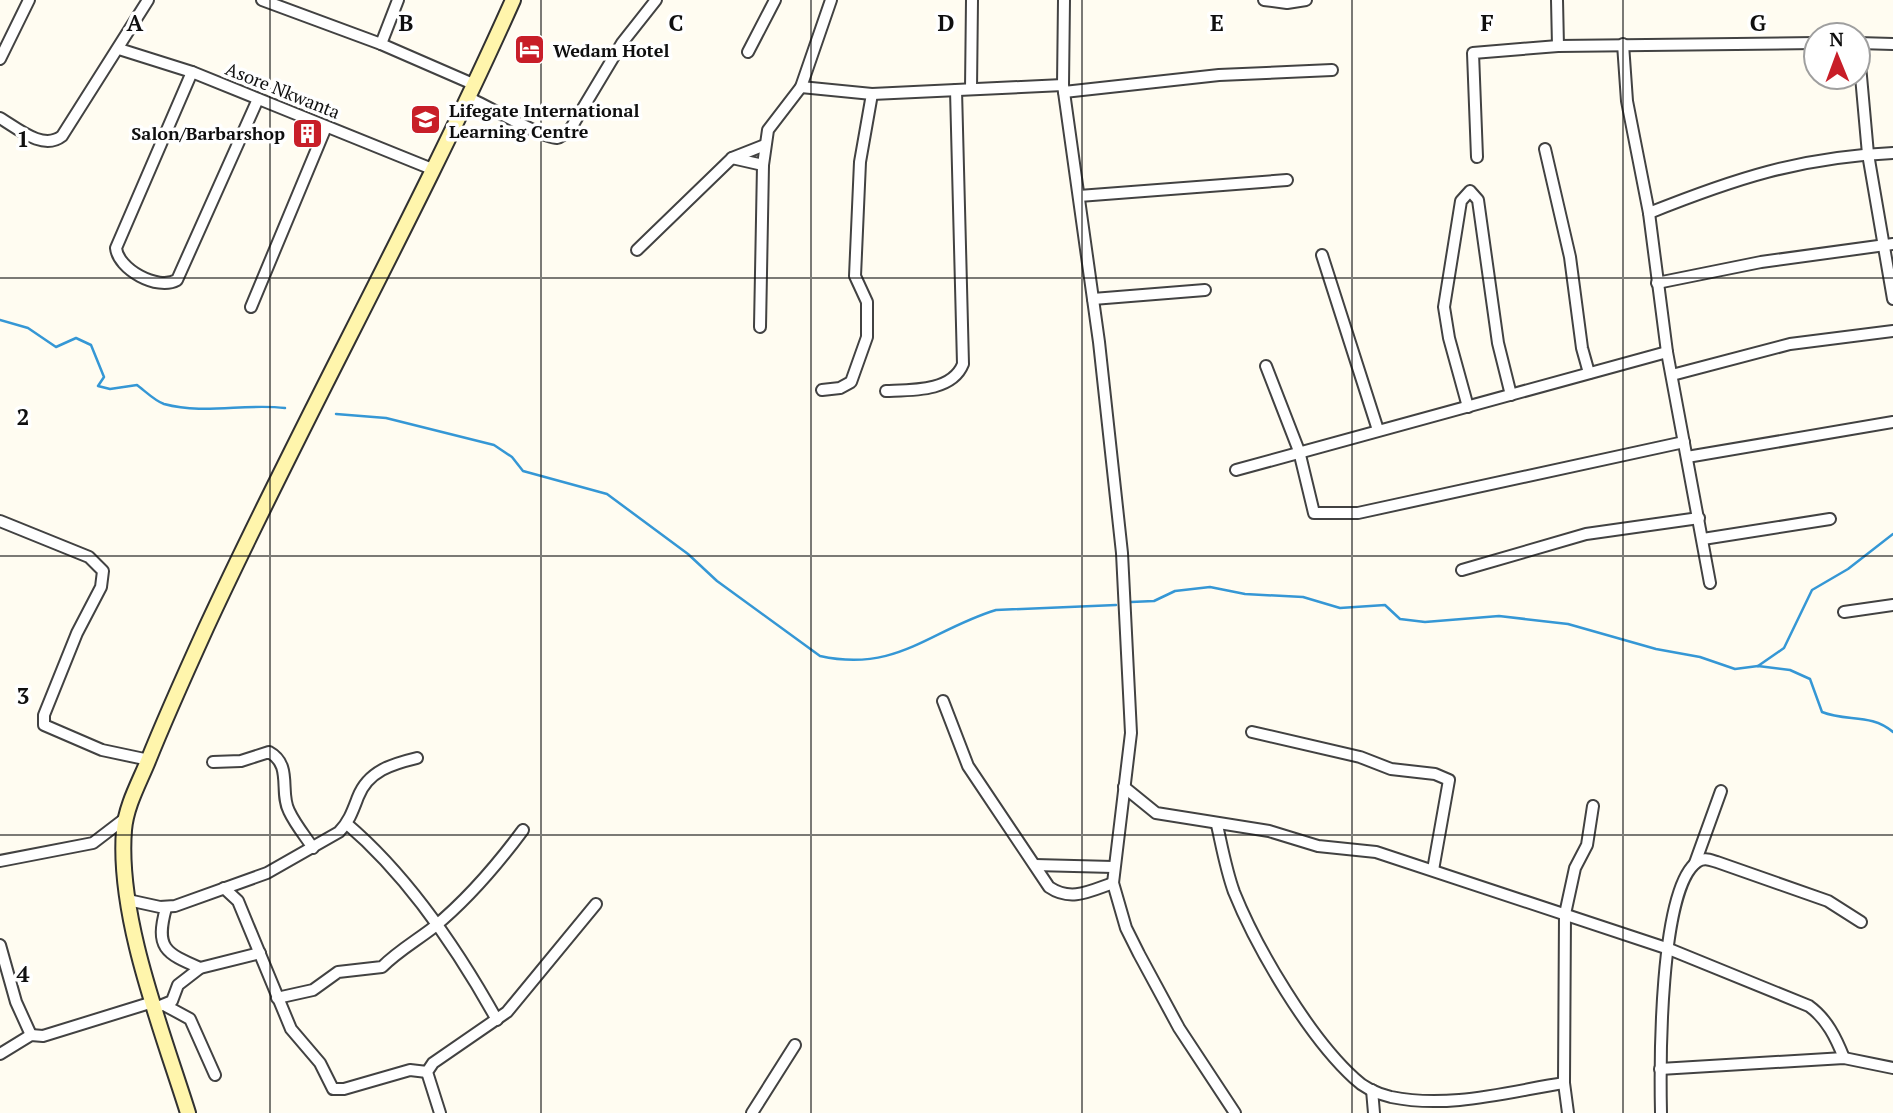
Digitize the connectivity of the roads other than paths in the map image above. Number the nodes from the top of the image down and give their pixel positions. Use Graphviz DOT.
graph roads {
  1 [pos="29,0"];
  2 [pos="148,0"];
  3 [pos="262,0"];
  4 [pos="398,0"];
  5 [pos="513,0"];
  6 [pos="656,0"];
  7 [pos="775,0"];
  8 [pos="831,0"];
  9 [pos="972,0"];
  10 [pos="1064,0"];
  11 [pos="1264,0"];
  12 [pos="1306,0"];
  13 [pos="1557,0"];
  14 [pos="1802,43"];
  15 [pos="1872,43"];
  16 [pos="381,44"];
  17 [pos="1623,44"];
  18 [pos="1893,44"];
  19 [pos="1558,46"];
  20 [pos="119,49"];
  21 [pos="748,52"];
  22 [pos="0,59"];
  23 [pos="1332,70"];
  24 [pos="192,72"];
  25 [pos="807,74"];
  26 [pos="801,87"];
  27 [pos="818,87"];
  28 [pos="971,89"];
  29 [pos="1063,89"];
  30 [pos="470,90"];
  31 [pos="956,90"];
  32 [pos="1862,91"];
  33 [pos="872,94"];
  34 [pos="258,99"];
  35 [pos="0,118"];
  36 [pos="326,127"];
  37 [pos="765,145"];
  38 [pos="1545,149"];
  39 [pos="1893,153"];
  40 [pos="1868,154"];
  41 [pos="1477,157"];
  42 [pos="732,158"];
  43 [pos="763,165"];
  44 [pos="432,169"];
  45 [pos="1287,180"];
  46 [pos="1079,196"];
  47 [pos="1648,213"];
  48 [pos="1887,244"];
  49 [pos="637,250"];
  50 [pos="1322,255"];
  51 [pos="1657,283"];
  52 [pos="1205,290"];
  53 [pos="1093,299"];
  54 [pos="1893,299"];
  55 [pos="251,307"];
  56 [pos="761,327"];
  57 [pos="1893,331"];
  58 [pos="1667,352"];
  59 [pos="1266,366"];
  60 [pos="1589,373"];
  61 [pos="1672,376"];
  62 [pos="822,390"];
  63 [pos="886,391"];
  64 [pos="1511,395"];
  65 [pos="1468,407"];
  66 [pos="1893,422"];
  67 [pos="1378,430"];
  68 [pos="1684,442"];
  69 [pos="1299,451"];
  70 [pos="1687,457"];
  71 [pos="1236,470"];
  72 [pos="1699,518"];
  73 [pos="1830,519"];
  74 [pos="0,521"];
  75 [pos="1703,539"];
  76 [pos="1462,570"];
  77 [pos="1710,583"];
  78 [pos="1893,605"];
  79 [pos="1843,612"];
  80 [pos="943,701"];
  81 [pos="1252,732"];
  82 [pos="417,758"];
  83 [pos="149,760"];
  84 [pos="213,762"];
  85 [pos="1124,787"];
  86 [pos="1721,791"];
  87 [pos="1593,806"];
  88 [pos="127,817"];
  89 [pos="348,824"];
  90 [pos="1217,825"];
  91 [pos="523,830"];
  92 [pos="313,848"];
  93 [pos="0,861"];
  94 [pos="1695,863"];
  95 [pos="1035,865"];
  96 [pos="1113,867"];
  97 [pos="1433,870"];
  98 [pos="1113,883"];
  99 [pos="223,888"];
  100 [pos="128,900"];
  101 [pos="596,904"];
  102 [pos="166,908"];
  103 [pos="1565,914"];
  104 [pos="1861,922"];
  105 [pos="435,926"];
  106 [pos="0,945"];
  107 [pos="1669,949"];
  108 [pos="260,953"];
  109 [pos="200,968"];
  110 [pos="277,998"];
  111 [pos="158,1005"];
  112 [pos="497,1020"];
  113 [pos="32,1035"];
  114 [pos="795,1045"];
  115 [pos="0,1054"];
  116 [pos="1844,1058"];
  117 [pos="1893,1068"];
  118 [pos="1660,1069"];
  119 [pos="427,1072"];
  120 [pos="215,1074"];
  121 [pos="1564,1083"];
  122 [pos="1372,1090"];
  123 [pos="188,1113"];
  124 [pos="440,1113"];
  125 [pos="752,1113"];
  126 [pos="1235,1113"];
  127 [pos="1374,1113"];
  128 [pos="1568,1113"];
  129 [pos="1661,1113"];
  1 -- 22 [label="street"];
  2 -- 20 [label="street"];
  3 -- 16 [label="street"];
  4 -- 16 [label="street"];
  5 -- 30 [label="street"];
  6 -- 30 [label="street"];
  7 -- 21 [label="street"];
  8 -- 25 [label="street"];
  9 -- 28 [label="street"];
  10 -- 29 [label="street"];
  11 -- 12 [label="street"];
  13 -- 19 [label="street"];
  14 -- 17 [label="street"];
  15 -- 18 [label="street"];
  16 -- 30 [label="street"];
  17 -- 19 [label="street"];
  17 -- 47 [label="street"];
  19 -- 41 [label="street"];
  20 -- 24 [label="street, Asore Nkwanta"];
  20 -- 35 [label="street"];
  23 -- 29 [label="street"];
  24 -- 34 [label="street, Asore Nkwanta"];
  24 -- 34 [label="street"];
  25 -- 26 [label="street"];
  25 -- 27 [label="street"];
  26 -- 27 [label="street"];
  26 -- 37 [label="street"];
  27 -- 33 [label="street"];
  28 -- 29 [label="street"];
  28 -- 31 [label="street"];
  29 -- 46 [label="street"];
  30 -- 44 [label="street"];
  31 -- 33 [label="street"];
  31 -- 63 [label="street"];
  32 -- 40 [label="street"];
  33 -- 62 [label="street"];
  34 -- 36 [label="street, Asore Nkwanta"];
  36 -- 44 [label="street, Asore Nkwanta"];
  36 -- 55 [label="street"];
  37 -- 42 [label="street"];
  37 -- 43 [label="street"];
  38 -- 60 [label="street"];
  39 -- 40 [label="street"];
  40 -- 47 [label="street"];
  40 -- 48 [label="street"];
  42 -- 43 [label="street"];
  42 -- 49 [label="street"];
  43 -- 56 [label="street"];
  44 -- 83 [label="street"];
  45 -- 46 [label="street"];
  46 -- 53 [label="street"];
  47 -- 51 [label="street"];
  48 -- 51 [label="street"];
  48 -- 54 [label="street"];
  50 -- 67 [label="street"];
  51 -- 58 [label="street"];
  52 -- 53 [label="street"];
  53 -- 85 [label="street"];
  57 -- 61 [label="street"];
  58 -- 60 [label="street"];
  58 -- 61 [label="street"];
  59 -- 69 [label="street"];
  60 -- 64 [label="street"];
  61 -- 68 [label="street"];
  64 -- 65 [label="street"];
  64 -- 65 [label="street"];
  65 -- 67 [label="street"];
  66 -- 70 [label="street"];
  67 -- 69 [label="street"];
  68 -- 69 [label="street"];
  68 -- 70 [label="street"];
  69 -- 71 [label="street"];
  70 -- 72 [label="street"];
  72 -- 75 [label="street"];
  72 -- 76 [label="street"];
  73 -- 75 [label="street"];
  74 -- 83 [label="street"];
  75 -- 77 [label="street"];
  78 -- 79 [label="street"];
  80 -- 95 [label="street"];
  81 -- 97 [label="street"];
  82 -- 89 [label="street"];
  83 -- 88 [label="street"];
  84 -- 92 [label="street"];
  85 -- 90 [label="street"];
  85 -- 96 [label="street"];
  86 -- 94 [label="street"];
  87 -- 103 [label="street"];
  88 -- 93 [label="street"];
  88 -- 100 [label="street"];
  89 -- 92 [label="street"];
  89 -- 105 [label="street"];
  90 -- 97 [label="street"];
  90 -- 122 [label="street"];
  91 -- 105 [label="street"];
  92 -- 99 [label="street"];
  94 -- 104 [label="street"];
  94 -- 107 [label="street"];
  95 -- 96 [label="street"];
  95 -- 98 [label="street"];
  96 -- 98 [label="street"];
  97 -- 103 [label="street"];
  98 -- 126 [label="street"];
  99 -- 102 [label="street"];
  99 -- 108 [label="street"];
  100 -- 102 [label="street"];
  100 -- 111 [label="street"];
  101 -- 112 [label="street"];
  102 -- 109 [label="street"];
  103 -- 107 [label="street"];
  103 -- 121 [label="street"];
  105 -- 110 [label="street"];
  105 -- 112 [label="street"];
  106 -- 113 [label="street"];
  107 -- 116 [label="street"];
  107 -- 118 [label="street"];
  108 -- 109 [label="street"];
  108 -- 110 [label="street"];
  109 -- 111 [label="street"];
  110 -- 119 [label="street"];
  111 -- 113 [label="street"];
  111 -- 120 [label="street"];
  111 -- 123 [label="street"];
  112 -- 119 [label="street"];
  113 -- 115 [label="street"];
  114 -- 125 [label="street"];
  116 -- 117 [label="street"];
  116 -- 118 [label="street"];
  118 -- 129 [label="street"];
  119 -- 124 [label="street"];
  121 -- 122 [label="street"];
  121 -- 128 [label="street"];
  122 -- 127 [label="street"];
}
